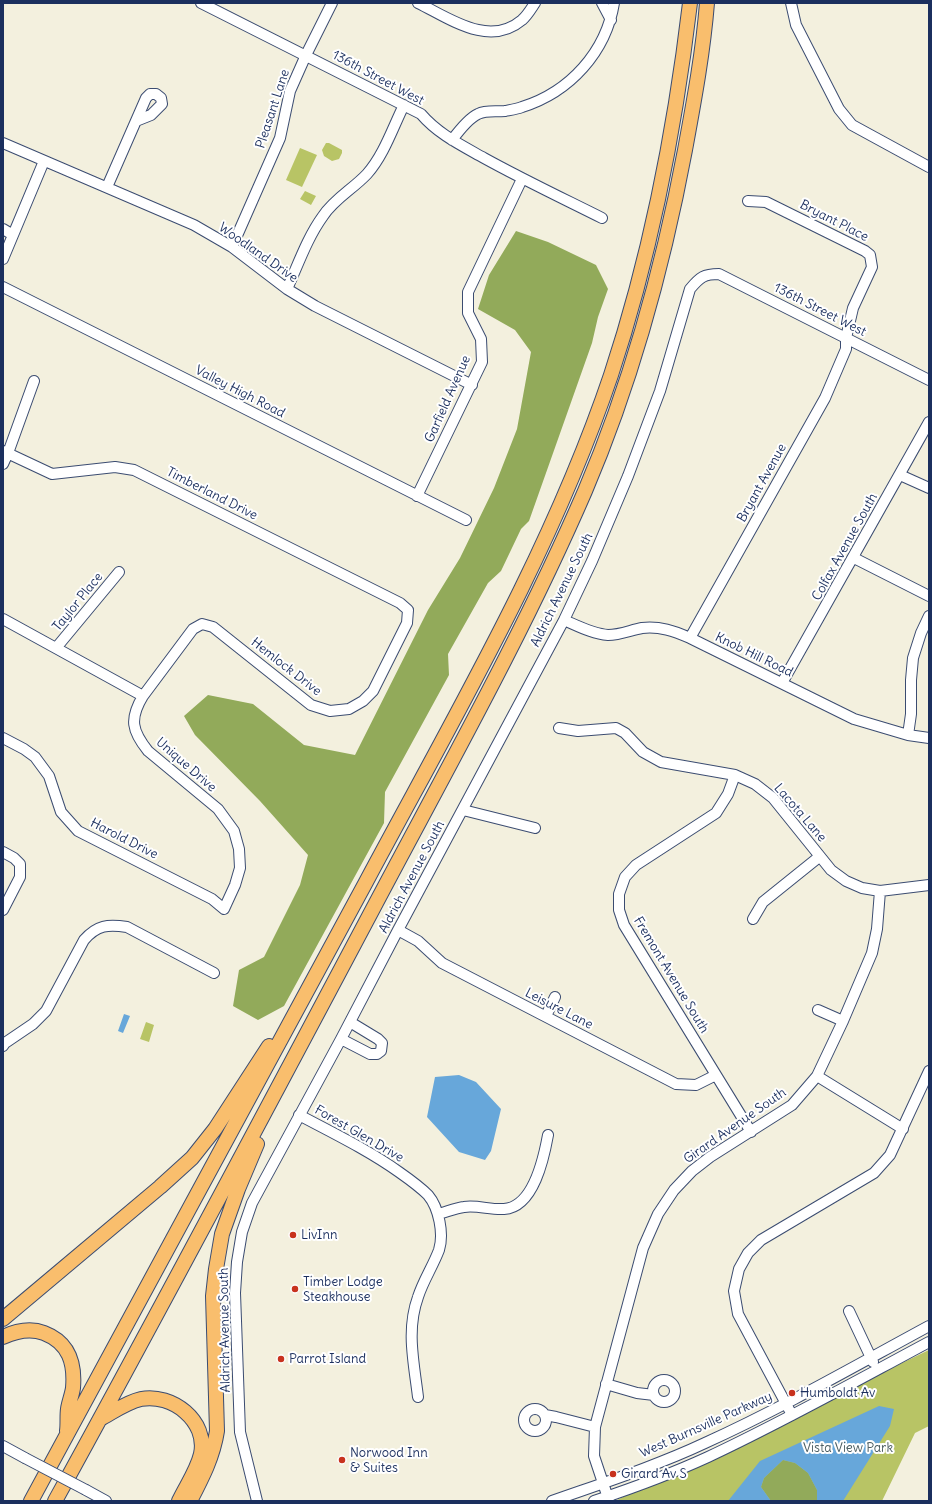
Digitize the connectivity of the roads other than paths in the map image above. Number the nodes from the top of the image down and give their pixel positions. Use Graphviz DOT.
graph roads {
  1 [pos="201,3"];
  2 [pos="332,3"];
  3 [pos="418,3"];
  4 [pos="535,3"];
  5 [pos="602,3"];
  6 [pos="614,3"];
  7 [pos="690,3"];
  8 [pos="707,3"];
  9 [pos="791,3"];
  10 [pos="612,20"];
  11 [pos="306,55"];
  12 [pos="404,105"];
  13 [pos="136,122"];
  14 [pos="452,140"];
  15 [pos="3,143"];
  16 [pos="44,161"];
  17 [pos="929,167"];
  18 [pos="522,179"];
  19 [pos="107,188"];
  20 [pos="748,201"];
  21 [pos="602,218"];
  22 [pos="3,229"];
  23 [pos="13,234"];
  24 [pos="232,247"];
  25 [pos="3,259"];
  26 [pos="698,280"];
  27 [pos="3,287"];
  28 [pos="286,289"];
  29 [pos="846,338"];
  30 [pos="928,376"];
  31 [pos="34,381"];
  32 [pos="472,385"];
  33 [pos="929,422"];
  34 [pos="6,452"];
  35 [pos="3,464"];
  36 [pos="900,475"];
  37 [pos="929,488"];
  38 [pos="417,496"];
  39 [pos="466,520"];
  40 [pos="854,558"];
  41 [pos="119,572"];
  42 [pos="929,596"];
  43 [pos="400,603"];
  44 [pos="929,616"];
  45 [pos="3,619"];
  46 [pos="564,620"];
  47 [pos="690,638"];
  48 [pos="56,648"];
  49 [pos="782,684"];
  50 [pos="143,696"];
  51 [pos="559,728"];
  52 [pos="908,735"];
  53 [pos="3,738"];
  54 [pos="929,738"];
  55 [pos="735,775"];
  56 [pos="463,810"];
  57 [pos="535,828"];
  58 [pos="3,852"];
  59 [pos="819,856"];
  60 [pos="929,885"];
  61 [pos="880,891"];
  62 [pos="224,909"];
  63 [pos="3,910"];
  64 [pos="753,919"];
  65 [pos="398,930"];
  66 [pos="214,973"];
  67 [pos="555,997"];
  68 [pos="818,1010"];
  69 [pos="296,1014"];
  70 [pos="546,1016"];
  71 [pos="843,1021"];
  72 [pos="350,1022"];
  73 [pos="342,1039"];
  74 [pos="302,1044"];
  75 [pos="3,1046"];
  76 [pos="929,1071"];
  77 [pos="716,1075"];
  78 [pos="816,1076"];
  79 [pos="299,1115"];
  80 [pos="903,1129"];
  81 [pos="751,1132"];
  82 [pos="548,1134"];
  83 [pos="438,1214"];
  84 [pos="849,1311"];
  85 [pos="3,1319"];
  86 [pos="929,1326"];
  87 [pos="3,1338"];
  88 [pos="929,1342"];
  89 [pos="3,1348"];
  90 [pos="871,1358"];
  91 [pos="876,1370"];
  92 [pos="73,1374"];
  93 [pos="606,1384"];
  94 [pos="418,1396"];
  95 [pos="654,1396"];
  96 [pos="785,1404"];
  97 [pos="545,1415"];
  98 [pos="792,1415"];
  99 [pos="100,1419"];
  100 [pos="595,1427"];
  101 [pos="67,1433"];
  102 [pos="3,1446"];
  103 [pos="603,1483"];
  104 [pos="608,1499"];
  105 [pos="31,1501"];
  106 [pos="55,1501"];
  107 [pos="106,1501"];
  108 [pos="179,1501"];
  109 [pos="190,1501"];
  110 [pos="257,1501"];
  111 [pos="552,1501"];
  112 [pos="594,1501"];
  1 -- 11 [label="street, 136th Street West"];
  2 -- 11 [label="street, Pleasant Lane"];
  3 -- 4 [label="street"];
  5 -- 10 [label="street"];
  6 -- 10 [label="street"];
  7 -- 69 [label="highway"];
  8 -- 74 [label="highway"];
  9 -- 17 [label="street"];
  10 -- 14 [label="street"];
  11 -- 12 [label="street, 136th Street West"];
  11 -- 24 [label="street, Pleasant Lane"];
  12 -- 14 [label="street, 136th Street West"];
  12 -- 28 [label="street"];
  13 -- 19 [label="street"];
  14 -- 18 [label="street, 136th Street West"];
  15 -- 16 [label="street, Woodland Drive"];
  16 -- 19 [label="street, Woodland Drive"];
  16 -- 23 [label="street"];
  18 -- 21 [label="street, 136th Street West"];
  18 -- 32 [label="street, Garfield Avenue"];
  19 -- 24 [label="street, Woodland Drive"];
  20 -- 29 [label="street, Bryant Place"];
  22 -- 23 [label="street"];
  23 -- 25 [label="street"];
  24 -- 28 [label="street, Woodland Drive"];
  26 -- 29 [label="street, 136th Street West"];
  26 -- 46 [label="street, Aldrich Avenue South"];
  27 -- 38 [label="street, Valley High Road"];
  28 -- 32 [label="street, Woodland Drive"];
  29 -- 30 [label="street, 136th Street West"];
  29 -- 47 [label="street, Bryant Avenue"];
  31 -- 34 [label="street"];
  32 -- 38 [label="street, Garfield Avenue"];
  33 -- 36 [label="street, Colfax Avenue South"];
  34 -- 35 [label="street"];
  34 -- 43 [label="street, Timberland Drive"];
  36 -- 37 [label="street"];
  36 -- 40 [label="street, Colfax Avenue South"];
  38 -- 39 [label="street, Valley High Road"];
  40 -- 42 [label="street"];
  40 -- 49 [label="street, Colfax Avenue South"];
  41 -- 48 [label="street, Taylor Place"];
  43 -- 50 [label="street, Hemlock Drive"];
  44 -- 52 [label="street"];
  45 -- 48 [label="street"];
  46 -- 47 [label="street, Knob Hill Road"];
  46 -- 56 [label="street, Aldrich Avenue South"];
  47 -- 49 [label="street, Knob Hill Road"];
  48 -- 50 [label="street"];
  49 -- 52 [label="street, Knob Hill Road"];
  50 -- 62 [label="street, Unique Drive"];
  51 -- 55 [label="street, Lacota Lane"];
  52 -- 54 [label="street, Knob Hill Road"];
  53 -- 62 [label="street, Harold Drive"];
  55 -- 59 [label="street, Lacota Lane"];
  55 -- 77 [label="street, Fremont Avenue South"];
  56 -- 57 [label="street"];
  56 -- 65 [label="street, Aldrich Avenue South"];
  58 -- 63 [label="street"];
  59 -- 61 [label="street, Lacota Lane"];
  59 -- 64 [label="street"];
  60 -- 61 [label="street, Lacota Lane"];
  61 -- 71 [label="street, Girard Avenue South"];
  65 -- 70 [label="street, Leisure Lane"];
  65 -- 72 [label="street, Aldrich Avenue South"];
  66 -- 75 [label="street"];
  67 -- 70 [label="street"];
  68 -- 71 [label="street"];
  69 -- 85 [label="highway"];
  69 -- 101 [label="highway"];
  70 -- 77 [label="street, Leisure Lane"];
  71 -- 78 [label="street, Girard Avenue South"];
  72 -- 73 [label="street, Aldrich Avenue South"];
  72 -- 73 [label="street"];
  73 -- 79 [label="street, Aldrich Avenue South"];
  74 -- 99 [label="highway"];
  74 -- 109 [label="highway"];
  76 -- 80 [label="street"];
  77 -- 81 [label="street, Fremont Avenue South"];
  78 -- 80 [label="street"];
  78 -- 81 [label="street, Girard Avenue South"];
  79 -- 83 [label="street, Forest Glen Drive"];
  79 -- 110 [label="street, Aldrich Avenue South"];
  80 -- 96 [label="street"];
  81 -- 93 [label="street, Girard Avenue South"];
  82 -- 83 [label="street"];
  83 -- 94 [label="street, Forest Glen Drive"];
  84 -- 90 [label="street"];
  86 -- 90 [label="street, West Burnsville Parkway"];
  87 -- 92 [label="highway"];
  88 -- 91 [label="street, West Burnsville Parkway"];
  89 -- 92 [label="highway"];
  90 -- 91 [label="street"];
  90 -- 96 [label="street, West Burnsville Parkway"];
  91 -- 98 [label="street, West Burnsville Parkway"];
  92 -- 101 [label="highway"];
  93 -- 95 [label="street"];
  93 -- 100 [label="street, Girard Avenue South"];
  96 -- 98 [label="street"];
  96 -- 103 [label="street, West Burnsville Parkway"];
  97 -- 100 [label="street"];
  98 -- 104 [label="street, West Burnsville Parkway"];
  99 -- 106 [label="highway"];
  99 -- 108 [label="highway"];
  100 -- 103 [label="street, Girard Avenue South"];
  101 -- 105 [label="highway"];
  102 -- 107 [label="street, bridge"];
  103 -- 104 [label="street, Girard Avenue South"];
  103 -- 111 [label="street, West Burnsville Parkway"];
  104 -- 112 [label="street, West Burnsville Parkway"];
}
